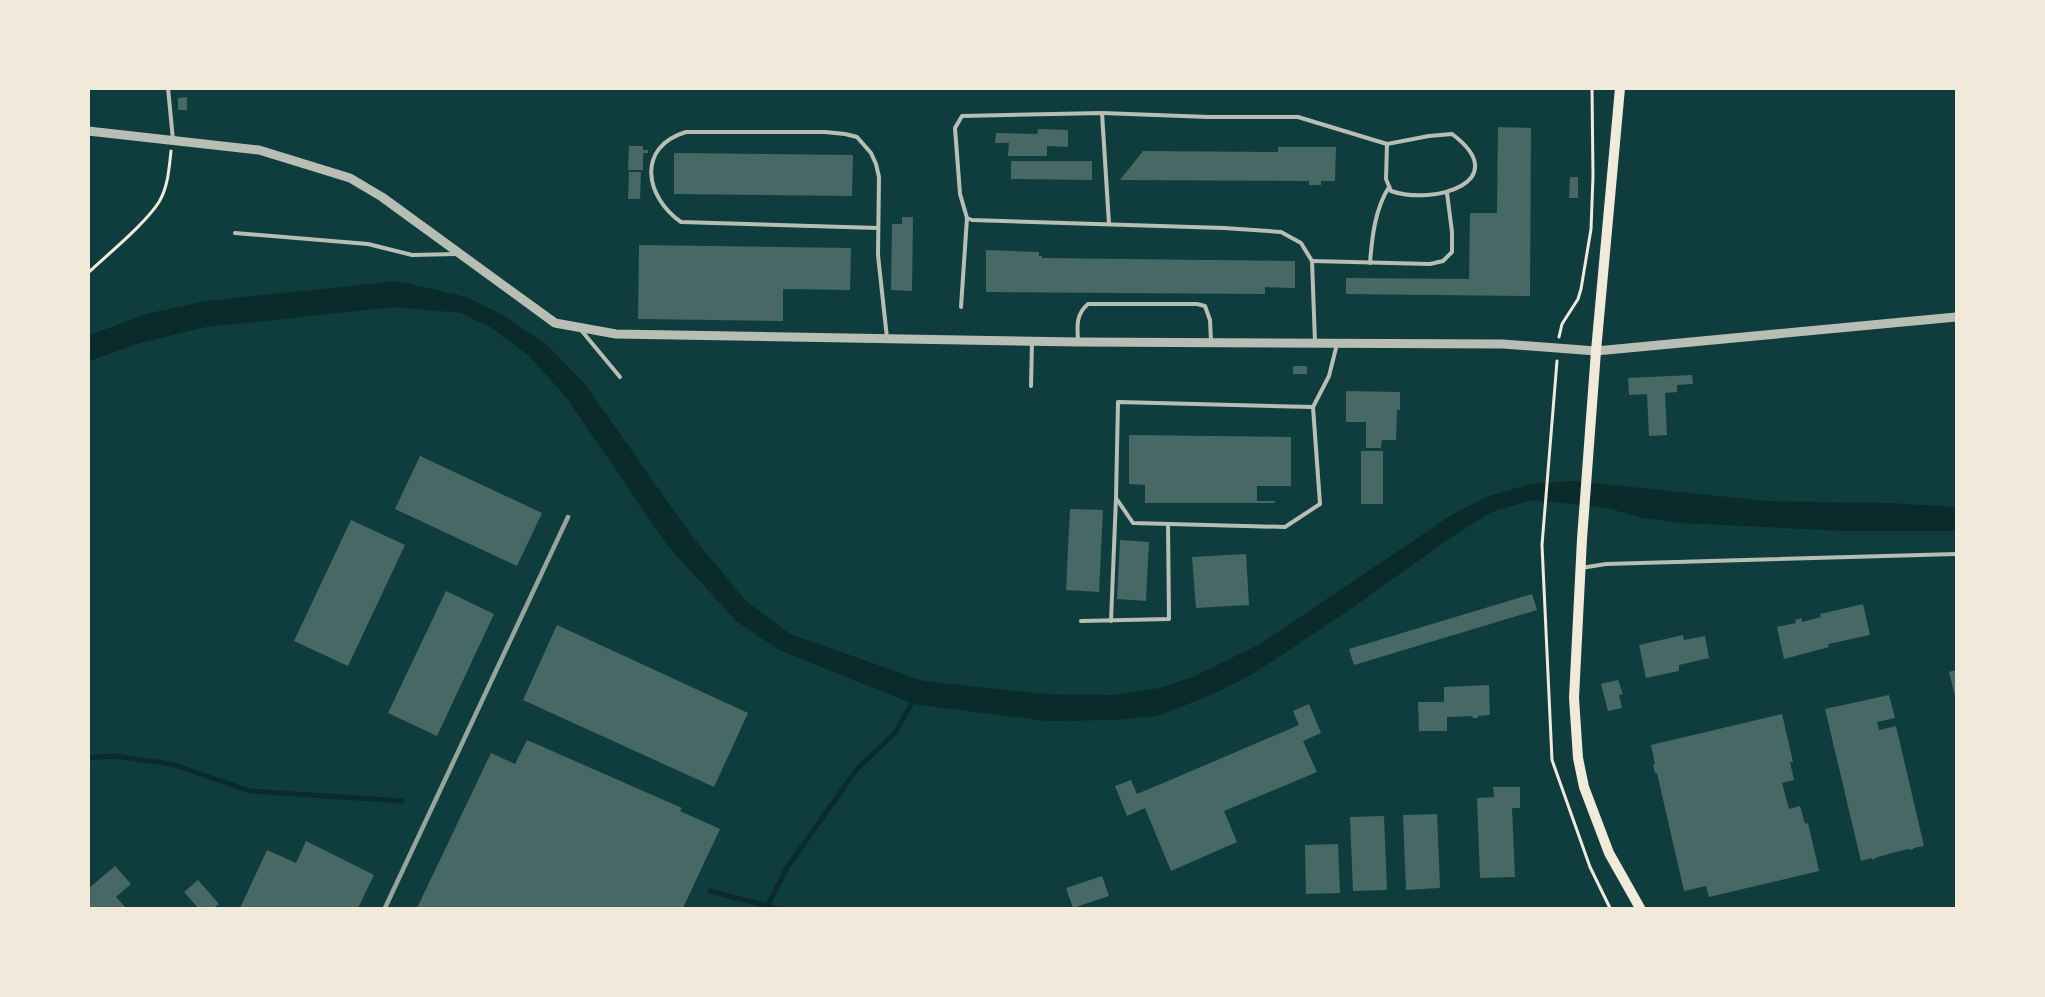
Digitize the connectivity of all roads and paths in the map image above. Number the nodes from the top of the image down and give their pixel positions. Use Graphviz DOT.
graph roads {
  1 [pos="168,88"];
  2 [pos="1592,88"];
  3 [pos="1620,92"];
  4 [pos="1102,113"];
  5 [pos="88,131"];
  6 [pos="173,141"];
  7 [pos="1387,144"];
  8 [pos="1389,187"];
  9 [pos="1447,193"];
  10 [pos="967,218"];
  11 [pos="1109,224"];
  12 [pos="878,228"];
  13 [pos="235,232"];
  14 [pos="460,254"];
  15 [pos="1312,261"];
  16 [pos="1370,263"];
  17 [pos="88,273"];
  18 [pos="961,307"];
  19 [pos="1956,317"];
  20 [pos="579,327"];
  21 [pos="887,338"];
  22 [pos="1032,341"];
  23 [pos="1078,342"];
  24 [pos="1211,342"];
  25 [pos="1315,343"];
  26 [pos="1338,343"];
  27 [pos="1558,349"];
  28 [pos="1596,351"];
  29 [pos="620,376"];
  30 [pos="1031,386"];
  31 [pos="1313,406"];
  32 [pos="1116,498"];
  33 [pos="1168,524"];
  34 [pos="1543,542"];
  35 [pos="1956,554"];
  36 [pos="1580,568"];
  37 [pos="1081,621"];
  38 [pos="1111,621"];
  39 [pos="1640,909"];
  1 -- 6 [label="lane"];
  2 -- 27 [label="path"];
  3 -- 28 [label="main road"];
  4 -- 7 [label="lane"];
  4 -- 10 [label="lane"];
  4 -- 11 [label="lane"];
  5 -- 6 [label="street"];
  6 -- 14 [label="street"];
  6 -- 17 [label="path"];
  7 -- 8 [label="lane"];
  7 -- 9 [label="lane"];
  8 -- 9 [label="lane"];
  8 -- 16 [label="lane"];
  9 -- 16 [label="lane"];
  10 -- 11 [label="lane"];
  10 -- 18 [label="lane"];
  11 -- 15 [label="lane"];
  12 -- 12 [label="lane"];
  12 -- 21 [label="lane"];
  13 -- 14 [label="lane"];
  14 -- 20 [label="street"];
  15 -- 16 [label="lane"];
  15 -- 25 [label="lane"];
  19 -- 28 [label="street"];
  20 -- 21 [label="street"];
  20 -- 29 [label="lane"];
  21 -- 22 [label="street"];
  22 -- 23 [label="street"];
  22 -- 30 [label="lane"];
  23 -- 24 [label="street"];
  23 -- 24 [label="lane"];
  24 -- 25 [label="street"];
  25 -- 26 [label="street"];
  26 -- 27 [label="street"];
  26 -- 31 [label="lane"];
  27 -- 28 [label="street"];
  27 -- 34 [label="path"];
  28 -- 36 [label="main road"];
  31 -- 32 [label="lane"];
  31 -- 33 [label="lane"];
  32 -- 33 [label="lane"];
  32 -- 38 [label="lane"];
  33 -- 38 [label="lane"];
  35 -- 36 [label="lane"];
  36 -- 39 [label="main road"];
  37 -- 38 [label="lane"];
}
